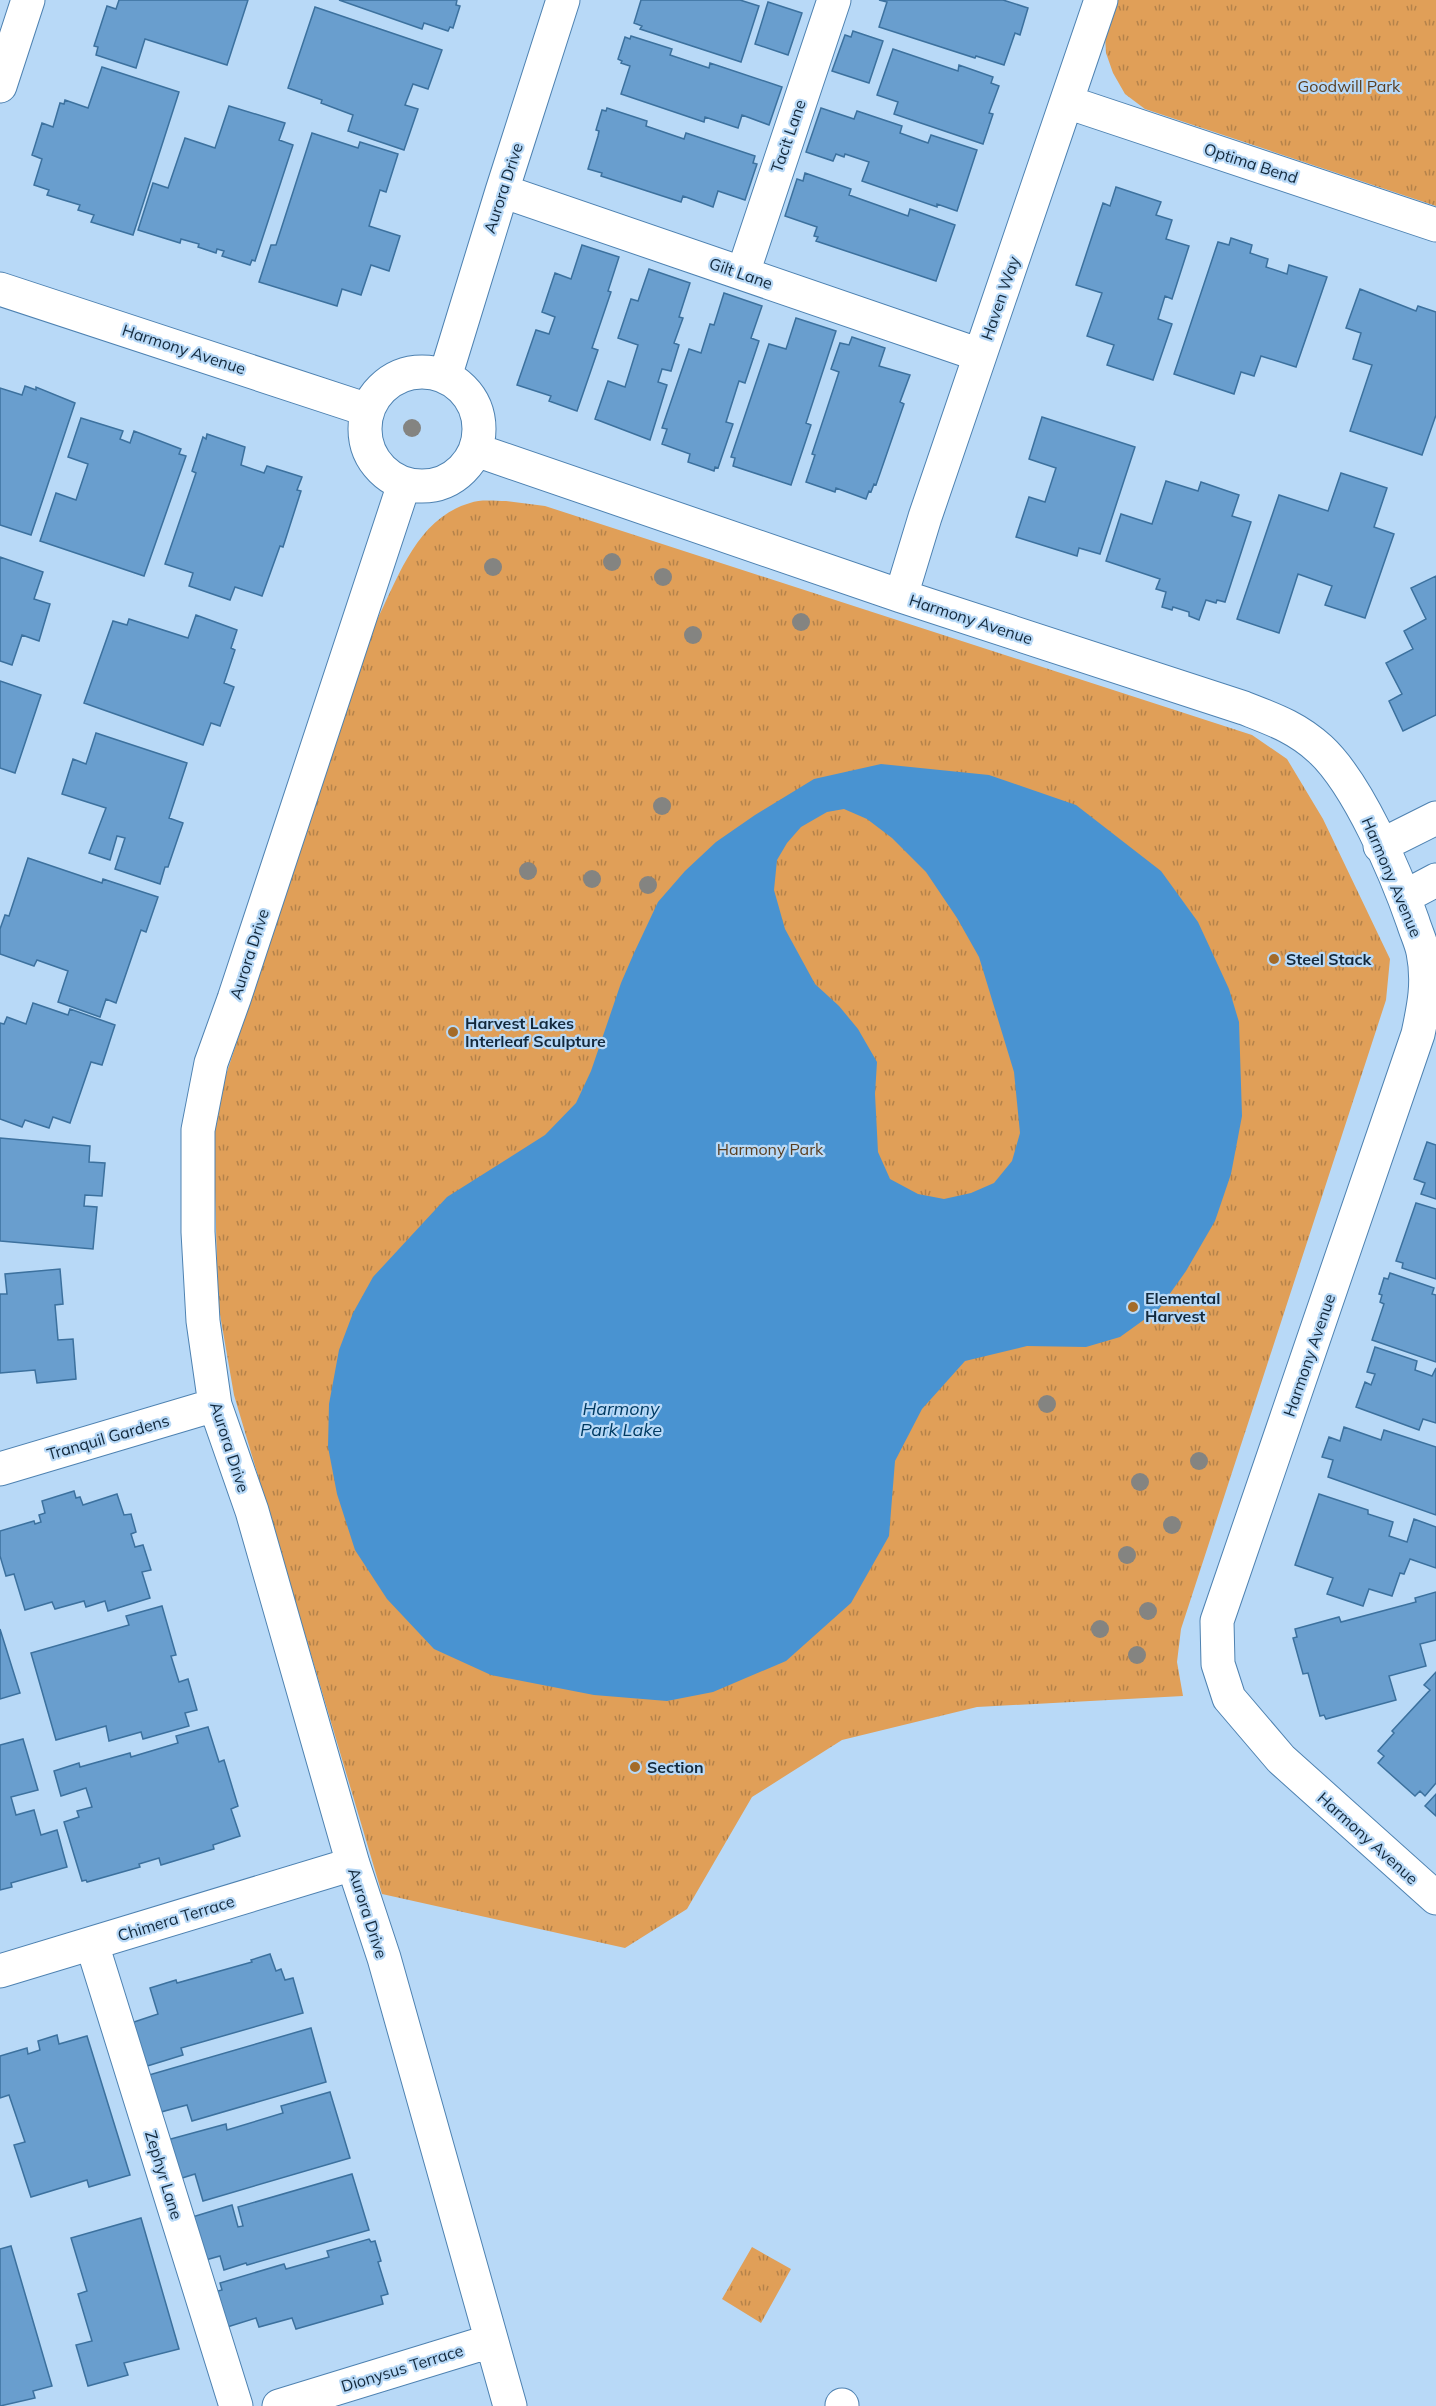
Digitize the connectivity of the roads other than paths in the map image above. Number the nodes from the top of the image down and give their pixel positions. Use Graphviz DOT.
graph roads {
  1 [pos="28,0"];
  2 [pos="563,0"];
  3 [pos="834,0"];
  4 [pos="1101,0"];
  5 [pos="0,86"];
  6 [pos="1067,102"];
  7 [pos="502,191"];
  8 [pos="1436,225"];
  9 [pos="743,273"];
  10 [pos="0,289"];
  11 [pos="980,355"];
  12 [pos="445,377"];
  13 [pos="368,410"];
  14 [pos="476,450"];
  15 [pos="404,484"];
  16 [pos="901,596"];
  17 [pos="1436,818"];
  18 [pos="1380,846"];
  19 [pos="1436,880"];
  20 [pos="1404,897"];
  21 [pos="215,1405"];
  22 [pos="0,1469"];
  23 [pos="352,1864"];
  24 [pos="1436,1898"];
  25 [pos="92,1944"];
  26 [pos="0,1971"];
  27 [pos="491,2341"];
  28 [pos="236,2406"];
  29 [pos="279,2406"];
  30 [pos="510,2406"];
  1 -- 5 [label="street"];
  2 -- 7 [label="street, Aurora Drive"];
  3 -- 9 [label="street, Tacit Lane"];
  4 -- 6 [label="street, Haven Way"];
  6 -- 8 [label="street, Optima Bend"];
  6 -- 11 [label="street, Haven Way"];
  7 -- 9 [label="street, Gilt Lane"];
  7 -- 12 [label="street, Aurora Drive"];
  9 -- 11 [label="street, Gilt Lane"];
  10 -- 13 [label="street, Harmony Avenue"];
  11 -- 16 [label="street, Haven Way"];
  12 -- 13 [label="street"];
  12 -- 14 [label="street"];
  13 -- 15 [label="street"];
  14 -- 15 [label="street"];
  14 -- 16 [label="street, Harmony Avenue"];
  15 -- 21 [label="street, Aurora Drive"];
  16 -- 18 [label="street, Harmony Avenue"];
  17 -- 18 [label="street"];
  18 -- 20 [label="street, Harmony Avenue"];
  19 -- 20 [label="street"];
  20 -- 24 [label="street, Harmony Avenue"];
  21 -- 22 [label="street, Tranquil Gardens"];
  21 -- 23 [label="street, Aurora Drive"];
  23 -- 25 [label="street, Chimera Terrace"];
  23 -- 27 [label="street, Aurora Drive"];
  25 -- 26 [label="street, Chimera Terrace"];
  25 -- 28 [label="street, Zephyr Lane"];
  27 -- 29 [label="street, Dionysus Terrace"];
  27 -- 30 [label="street, Aurora Drive"];
}
